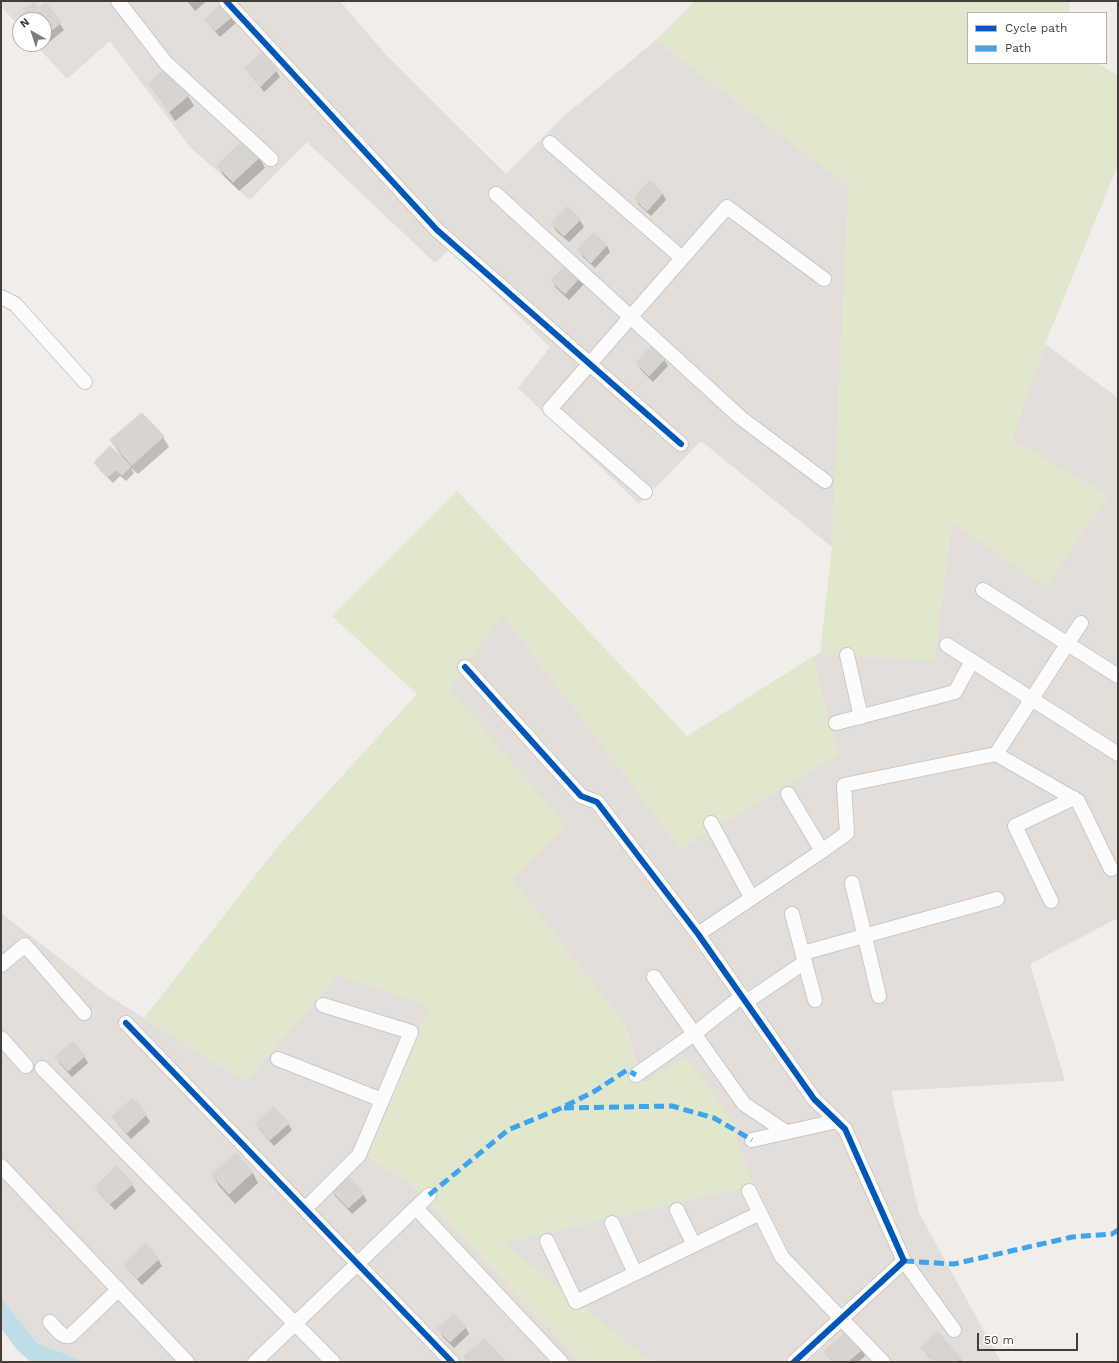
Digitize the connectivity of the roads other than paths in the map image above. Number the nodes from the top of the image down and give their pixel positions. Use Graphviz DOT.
graph roads {
  1 [pos="118,1"];
  2 [pos="226,1"];
  3 [pos="550,143"];
  4 [pos="271,159"];
  5 [pos="496,194"];
  6 [pos="682,258"];
  7 [pos="824,279"];
  8 [pos="1,297"];
  9 [pos="630,317"];
  10 [pos="590,364"];
  11 [pos="85,382"];
  12 [pos="682,444"];
  13 [pos="825,481"];
  14 [pos="645,492"];
  15 [pos="983,590"];
  16 [pos="1080,624"];
  17 [pos="1068,644"];
  18 [pos="947,645"];
  19 [pos="847,655"];
  20 [pos="972,661"];
  21 [pos="465,667"];
  22 [pos="1118,676"];
  23 [pos="1032,698"];
  24 [pos="861,717"];
  25 [pos="836,723"];
  26 [pos="996,754"];
  27 [pos="1118,754"];
  28 [pos="788,794"];
  29 [pos="1074,798"];
  30 [pos="711,823"];
  31 [pos="822,851"];
  32 [pos="1111,869"];
  33 [pos="852,883"];
  34 [pos="751,897"];
  35 [pos="997,899"];
  36 [pos="1051,902"];
  37 [pos="792,914"];
  38 [pos="698,934"];
  39 [pos="865,936"];
  40 [pos="804,957"];
  41 [pos="1,965"];
  42 [pos="654,977"];
  43 [pos="879,996"];
  44 [pos="744,999"];
  45 [pos="815,1000"];
  46 [pos="323,1005"];
  47 [pos="84,1012"];
  48 [pos="126,1023"];
  49 [pos="694,1034"];
  50 [pos="1,1038"];
  51 [pos="278,1059"];
  52 [pos="26,1066"];
  53 [pos="42,1068"];
  54 [pos="636,1076"];
  55 [pos="382,1100"];
  56 [pos="837,1121"];
  57 [pos="786,1132"];
  58 [pos="752,1140"];
  59 [pos="1,1166"];
  60 [pos="749,1191"];
  61 [pos="429,1195"];
  62 [pos="416,1208"];
  63 [pos="305,1209"];
  64 [pos="677,1210"];
  65 [pos="760,1213"];
  66 [pos="612,1223"];
  67 [pos="547,1241"];
  68 [pos="694,1245"];
  69 [pos="904,1261"];
  70 [pos="358,1264"];
  71 [pos="636,1273"];
  72 [pos="118,1290"];
  73 [pos="840,1319"];
  74 [pos="50,1322"];
  75 [pos="295,1324"];
  76 [pos="954,1330"];
  77 [pos="187,1362"];
  78 [pos="255,1362"];
  79 [pos="333,1362"];
  80 [pos="452,1362"];
  81 [pos="561,1362"];
  82 [pos="794,1362"];
  83 [pos="883,1362"];
  1 -- 4 [label="street"];
  2 -- 10 [label="street"];
  3 -- 6 [label="street"];
  5 -- 9 [label="street"];
  6 -- 7 [label="street"];
  6 -- 9 [label="street"];
  8 -- 11 [label="street"];
  9 -- 10 [label="street"];
  9 -- 13 [label="street"];
  10 -- 12 [label="street"];
  10 -- 14 [label="street"];
  15 -- 17 [label="street"];
  16 -- 17 [label="street"];
  17 -- 22 [label="street"];
  17 -- 23 [label="street"];
  18 -- 20 [label="street"];
  19 -- 24 [label="street"];
  20 -- 23 [label="street"];
  20 -- 24 [label="street"];
  21 -- 38 [label="street"];
  23 -- 26 [label="street"];
  23 -- 27 [label="street"];
  24 -- 25 [label="street"];
  26 -- 29 [label="street"];
  26 -- 31 [label="street"];
  28 -- 31 [label="street"];
  29 -- 32 [label="street"];
  29 -- 36 [label="street"];
  30 -- 34 [label="street"];
  31 -- 34 [label="street"];
  33 -- 39 [label="street"];
  34 -- 38 [label="street"];
  35 -- 39 [label="street"];
  37 -- 40 [label="street"];
  38 -- 44 [label="street"];
  39 -- 40 [label="street"];
  39 -- 43 [label="street"];
  40 -- 44 [label="street"];
  40 -- 45 [label="street"];
  41 -- 47 [label="street"];
  42 -- 49 [label="street"];
  44 -- 49 [label="street"];
  44 -- 56 [label="street"];
  46 -- 55 [label="street"];
  48 -- 63 [label="street"];
  49 -- 54 [label="street"];
  49 -- 57 [label="street"];
  50 -- 52 [label="street"];
  51 -- 55 [label="street"];
  53 -- 75 [label="street"];
  55 -- 63 [label="street"];
  56 -- 57 [label="street"];
  56 -- 69 [label="street"];
  57 -- 58 [label="street"];
  59 -- 72 [label="street"];
  60 -- 65 [label="street"];
  61 -- 62 [label="street"];
  62 -- 70 [label="street"];
  62 -- 81 [label="street"];
  63 -- 70 [label="street"];
  64 -- 68 [label="street"];
  65 -- 68 [label="street"];
  65 -- 73 [label="street"];
  66 -- 71 [label="street"];
  67 -- 71 [label="street"];
  68 -- 71 [label="street"];
  69 -- 73 [label="street"];
  69 -- 76 [label="street"];
  70 -- 75 [label="street"];
  70 -- 80 [label="street"];
  72 -- 74 [label="street"];
  72 -- 77 [label="street"];
  73 -- 82 [label="street"];
  73 -- 83 [label="street"];
  75 -- 78 [label="street"];
  75 -- 79 [label="street"];
}
